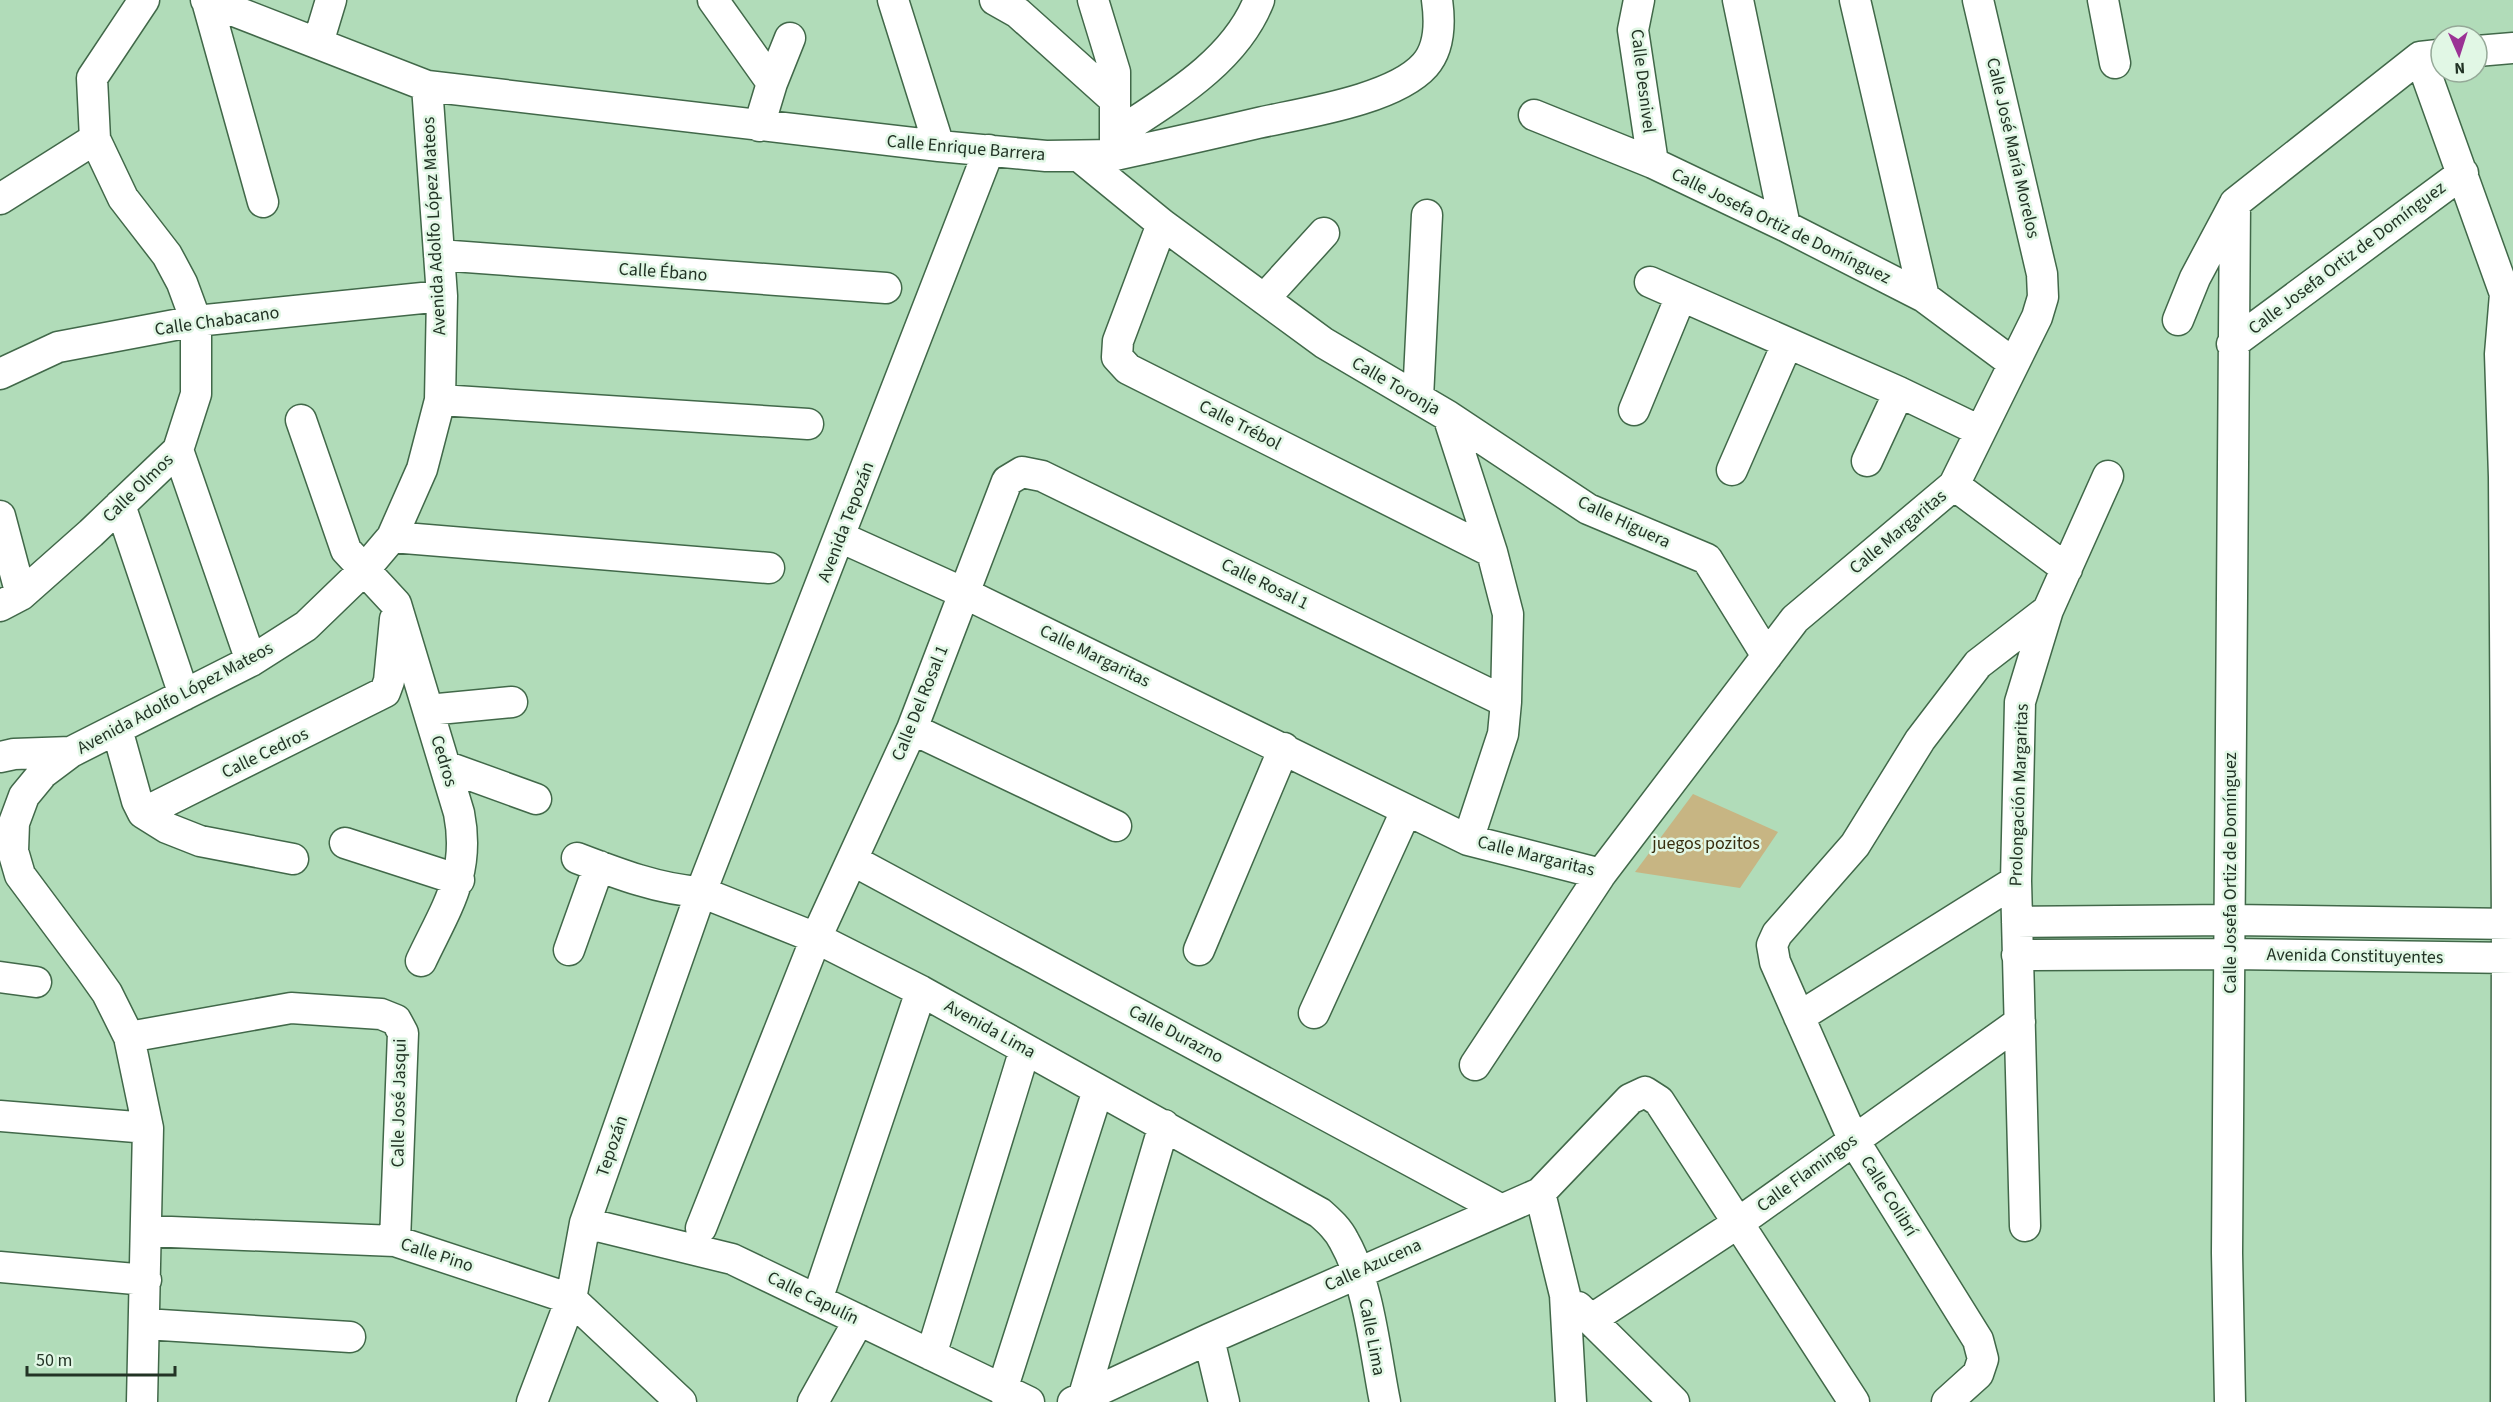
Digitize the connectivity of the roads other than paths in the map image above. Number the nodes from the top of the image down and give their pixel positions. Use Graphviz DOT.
graph roads {
  1 [pos="144,0"];
  2 [pos="207,0"];
  3 [pos="332,0"];
  4 [pos="713,0"];
  5 [pos="893,0"];
  6 [pos="995,0"];
  7 [pos="1093,0"];
  8 [pos="1259,0"];
  9 [pos="1437,0"];
  10 [pos="1639,0"];
  11 [pos="1738,0"];
  12 [pos="1855,0"];
  13 [pos="1978,0"];
  14 [pos="2103,0"];
  15 [pos="790,38"];
  16 [pos="318,43"];
  17 [pos="2513,48"];
  18 [pos="2489,50"];
  19 [pos="2429,58"];
  20 [pos="2115,63"];
  21 [pos="772,83"];
  22 [pos="2439,84"];
  23 [pos="427,86"];
  24 [pos="1115,100"];
  25 [pos="1534,115"];
  26 [pos="759,126"];
  27 [pos="95,139"];
  28 [pos="1115,145"];
  29 [pos="939,147"];
  30 [pos="989,150"];
  31 [pos="1080,157"];
  32 [pos="1653,163"];
  33 [pos="2463,173"];
  34 [pos="0,199"];
  35 [pos="263,202"];
  36 [pos="2235,203"];
  37 [pos="1427,215"];
  38 [pos="1162,224"];
  39 [pos="1785,226"];
  40 [pos="1324,233"];
  41 [pos="440,255"];
  42 [pos="1650,282"];
  43 [pos="2509,287"];
  44 [pos="886,288"];
  45 [pos="442,296"];
  46 [pos="1681,297"];
  47 [pos="1924,297"];
  48 [pos="2043,297"];
  49 [pos="1264,299"];
  50 [pos="2178,320"];
  51 [pos="196,321"];
  52 [pos="1787,344"];
  53 [pos="2232,344"];
  54 [pos="2506,362"];
  55 [pos="2013,363"];
  56 [pos="0,374"];
  57 [pos="1899,392"];
  58 [pos="1418,398"];
  59 [pos="440,399"];
  60 [pos="1634,410"];
  61 [pos="1448,416"];
  62 [pos="301,420"];
  63 [pos="808,424"];
  64 [pos="1980,431"];
  65 [pos="178,450"];
  66 [pos="1867,461"];
  67 [pos="1732,471"];
  68 [pos="1022,472"];
  69 [pos="2109,476"];
  70 [pos="1954,485"];
  71 [pos="120,505"];
  72 [pos="0,516"];
  73 [pos="392,537"];
  74 [pos="840,537"];
  75 [pos="1492,552"];
  76 [pos="769,568"];
  77 [pos="2067,569"];
  78 [pos="364,570"];
  79 [pos="964,593"];
  80 [pos="10,601"];
  81 [pos="396,604"];
  82 [pos="2048,610"];
  83 [pos="1767,656"];
  84 [pos="251,661"];
  85 [pos="184,695"];
  86 [pos="512,702"];
  87 [pos="1506,702"];
  88 [pos="428,710"];
  89 [pos="117,729"];
  90 [pos="912,729"];
  91 [pos="1284,748"];
  92 [pos="71,752"];
  93 [pos="0,757"];
  94 [pos="445,766"];
  95 [pos="536,799"];
  96 [pos="1406,811"];
  97 [pos="143,813"];
  98 [pos="1116,826"];
  99 [pos="1467,840"];
  100 [pos="345,843"];
  101 [pos="293,859"];
  102 [pos="852,860"];
  103 [pos="1601,874"];
  104 [pos="459,880"];
  105 [pos="2016,881"];
  106 [pos="701,892"];
  107 [pos="2230,920"];
  108 [pos="2017,922"];
  109 [pos="2510,924"];
  110 [pos="816,938"];
  111 [pos="569,950"];
  112 [pos="1199,950"];
  113 [pos="2230,954"];
  114 [pos="2017,955"];
  115 [pos="2510,958"];
  116 [pos="421,960"];
  117 [pos="0,977"];
  118 [pos="36,982"];
  119 [pos="921,991"];
  120 [pos="1314,1013"];
  121 [pos="1798,1017"];
  122 [pos="2020,1022"];
  123 [pos="129,1037"];
  124 [pos="1025,1049"];
  125 [pos="1475,1065"];
  126 [pos="1098,1090"];
  127 [pos="0,1116"];
  128 [pos="1164,1125"];
  129 [pos="148,1128"];
  130 [pos="1853,1139"];
  131 [pos="1540,1193"];
  132 [pos="1500,1209"];
  133 [pos="585,1223"];
  134 [pos="1738,1223"];
  135 [pos="2025,1226"];
  136 [pos="701,1228"];
  137 [pos="147,1231"];
  138 [pos="395,1241"];
  139 [pos="0,1267"];
  140 [pos="1359,1272"];
  141 [pos="146,1280"];
  142 [pos="1565,1295"];
  143 [pos="572,1299"];
  144 [pos="817,1300"];
  145 [pos="1592,1319"];
  146 [pos="859,1320"];
  147 [pos="145,1324"];
  148 [pos="350,1337"];
  149 [pos="1209,1339"];
  150 [pos="931,1356"];
  151 [pos="1002,1390"];
  152 [pos="1079,1401"];
  153 [pos="142,1402"];
  154 [pos="532,1402"];
  155 [pos="681,1402"];
  156 [pos="813,1402"];
  157 [pos="1029,1402"];
  158 [pos="1224,1402"];
  159 [pos="1385,1402"];
  160 [pos="1571,1402"];
  161 [pos="1674,1402"];
  162 [pos="1854,1402"];
  163 [pos="1947,1402"];
  164 [pos="2230,1402"];
  165 [pos="2506,1402"];
  1 -- 27 [label="street"];
  2 -- 16 [label="street"];
  2 -- 35 [label="street"];
  3 -- 16 [label="street"];
  4 -- 21 [label="street"];
  5 -- 29 [label="street"];
  6 -- 24 [label="street"];
  7 -- 24 [label="street"];
  8 -- 28 [label="street"];
  9 -- 28 [label="street, Calle Enrique Barrera"];
  10 -- 32 [label="street, Calle Desnivel"];
  11 -- 39 [label="street"];
  12 -- 47 [label="street"];
  13 -- 48 [label="street, Calle José María Morelos"];
  14 -- 20 [label="street"];
  15 -- 21 [label="street"];
  16 -- 23 [label="street"];
  17 -- 18 [label="street"];
  19 -- 36 [label="street"];
  21 -- 26 [label="street"];
  22 -- 33 [label="street"];
  23 -- 26 [label="street, Calle Enrique Barrera"];
  23 -- 41 [label="street, Avenida Adolfo López Mateos"];
  24 -- 28 [label="street"];
  25 -- 32 [label="street, Calle Josefa Ortiz de Domínguez"];
  26 -- 29 [label="street, Calle Enrique Barrera"];
  27 -- 34 [label="street"];
  27 -- 51 [label="street, Calle Olmos"];
  28 -- 31 [label="street, Calle Enrique Barrera"];
  29 -- 30 [label="street, Calle Enrique Barrera"];
  30 -- 31 [label="street, Calle Enrique Barrera"];
  30 -- 74 [label="street, Avenida Tepozán"];
  31 -- 38 [label="street, Calle Toronja"];
  32 -- 39 [label="street, Calle Josefa Ortiz de Domínguez"];
  33 -- 43 [label="street"];
  33 -- 53 [label="street, Calle Josefa Ortiz de Domínguez"];
  36 -- 50 [label="street"];
  36 -- 53 [label="street, Calle Josefa Ortiz de Domínguez"];
  37 -- 58 [label="street"];
  38 -- 49 [label="street, Calle Toronja"];
  38 -- 75 [label="street, Calle Trébol"];
  39 -- 47 [label="street, Calle Josefa Ortiz de Domínguez"];
  40 -- 49 [label="street"];
  41 -- 44 [label="street, Calle Ébano"];
  41 -- 45 [label="street, Avenida Adolfo López Mateos"];
  42 -- 46 [label="street"];
  43 -- 54 [label="street"];
  45 -- 51 [label="street, Calle Chabacano"];
  45 -- 59 [label="street, Avenida Adolfo López Mateos"];
  46 -- 52 [label="street"];
  46 -- 60 [label="street"];
  47 -- 55 [label="street, Calle Josefa Ortiz de Domínguez"];
  48 -- 55 [label="street, Calle Margaritas"];
  49 -- 58 [label="street, Calle Toronja"];
  51 -- 56 [label="street, Calle Chabacano"];
  51 -- 65 [label="street, Calle Olmos"];
  52 -- 57 [label="street"];
  52 -- 67 [label="street"];
  53 -- 107 [label="street, Calle Josefa Ortiz de Domínguez"];
  54 -- 109 [label="street"];
  55 -- 64 [label="street, Calle Margaritas"];
  57 -- 64 [label="street"];
  57 -- 66 [label="street"];
  58 -- 61 [label="street, Calle Toronja"];
  59 -- 63 [label="street"];
  59 -- 73 [label="street, Avenida Adolfo López Mateos"];
  61 -- 75 [label="street, Calle Toronja"];
  61 -- 83 [label="street, Calle Higuera"];
  62 -- 78 [label="street, Cedros"];
  64 -- 70 [label="street, Calle Margaritas"];
  65 -- 71 [label="street, Calle Olmos"];
  65 -- 84 [label="street"];
  68 -- 79 [label="street, Calle Del Rosal 1"];
  68 -- 87 [label="street, Calle Rosal 1"];
  69 -- 77 [label="street, Prolongación Margaritas"];
  70 -- 77 [label="street"];
  70 -- 83 [label="street, Calle Margaritas"];
  71 -- 80 [label="street, Calle Olmos"];
  71 -- 85 [label="street"];
  72 -- 80 [label="street"];
  73 -- 76 [label="street"];
  73 -- 78 [label="street, Avenida Adolfo López Mateos"];
  74 -- 79 [label="street, Calle Margaritas"];
  74 -- 106 [label="street, Avenida Tepozán"];
  75 -- 87 [label="street, Calle Toronja"];
  77 -- 82 [label="street, Prolongación Margaritas"];
  78 -- 81 [label="street, Cedros"];
  78 -- 84 [label="street, Avenida Adolfo López Mateos"];
  79 -- 90 [label="street, Calle Del Rosal 1"];
  79 -- 91 [label="street, Calle Margaritas"];
  81 -- 88 [label="street, Cedros"];
  81 -- 97 [label="street, Calle Cedros"];
  82 -- 105 [label="street, Prolongación Margaritas"];
  82 -- 121 [label="street, Calle Colibrí"];
  83 -- 103 [label="street, Calle Margaritas"];
  84 -- 85 [label="street, Avenida Adolfo López Mateos"];
  85 -- 89 [label="street, Avenida Adolfo López Mateos"];
  86 -- 88 [label="street"];
  87 -- 99 [label="street, Calle Toronja"];
  88 -- 94 [label="street, Cedros"];
  89 -- 92 [label="street, Avenida Adolfo López Mateos"];
  89 -- 97 [label="street"];
  90 -- 98 [label="street"];
  90 -- 102 [label="street, Calle Del Rosal 1"];
  91 -- 96 [label="street, Calle Margaritas"];
  91 -- 112 [label="street"];
  92 -- 93 [label="street"];
  92 -- 123 [label="street, Avenida Adolfo López Mateos"];
  94 -- 95 [label="street"];
  94 -- 104 [label="street, Cedros"];
  96 -- 99 [label="street, Calle Margaritas"];
  96 -- 120 [label="street"];
  97 -- 101 [label="street"];
  99 -- 103 [label="street, Calle Margaritas"];
  100 -- 104 [label="street"];
  102 -- 110 [label="street, Calle Del Rosal 1"];
  102 -- 132 [label="street, Calle Durazno"];
  103 -- 125 [label="street"];
  104 -- 116 [label="street, Cedros"];
  105 -- 108 [label="street, Prolongación Margaritas"];
  105 -- 121 [label="street"];
  106 -- 110 [label="street, Avenida Lima"];
  106 -- 111 [label="street, Avenida Lima"];
  106 -- 133 [label="street, Tepozán"];
  107 -- 108 [label="street, Avenida Constituyentes"];
  107 -- 109 [label="street, Avenida Constituyentes"];
  107 -- 113 [label="street, Calle Josefa Ortiz de Domínguez"];
  108 -- 114 [label="street, Prolongación Margaritas"];
  109 -- 115 [label="street"];
  110 -- 119 [label="street, Avenida Lima"];
  110 -- 136 [label="street, Calle Del Rosal 1"];
  113 -- 114 [label="street, Avenida Constituyentes"];
  113 -- 115 [label="street, Avenida Constituyentes"];
  113 -- 164 [label="street, Calle Josefa Ortiz de Domínguez"];
  114 -- 122 [label="street, Prolongación Margaritas"];
  115 -- 165 [label="street"];
  117 -- 118 [label="street"];
  119 -- 124 [label="street, Avenida Lima"];
  119 -- 144 [label="street"];
  121 -- 130 [label="street, Calle Colibrí"];
  122 -- 130 [label="street, Calle Flamingos"];
  122 -- 135 [label="street, Prolongación Margaritas"];
  123 -- 129 [label="street, Avenida Adolfo López Mateos"];
  123 -- 138 [label="street, Calle José Jasqui"];
  124 -- 126 [label="street, Avenida Lima"];
  124 -- 150 [label="street"];
  126 -- 128 [label="street, Avenida Lima"];
  126 -- 151 [label="street"];
  127 -- 129 [label="street"];
  128 -- 140 [label="street, Avenida Lima"];
  128 -- 152 [label="street"];
  129 -- 137 [label="street, Avenida Adolfo López Mateos"];
  130 -- 134 [label="street, Calle Flamingos"];
  130 -- 163 [label="street, Calle Colibrí"];
  131 -- 132 [label="street, Calle Azucena"];
  131 -- 134 [label="street, Calle Azucena"];
  131 -- 142 [label="street"];
  132 -- 140 [label="street, Calle Azucena"];
  133 -- 143 [label="street, Tepozán"];
  133 -- 144 [label="street, Calle Capulín"];
  134 -- 145 [label="street, Calle Flamingos"];
  134 -- 162 [label="street"];
  137 -- 138 [label="street, Calle Pino"];
  137 -- 141 [label="street, Avenida Adolfo López Mateos"];
  138 -- 143 [label="street, Calle Pino"];
  139 -- 141 [label="street"];
  140 -- 149 [label="street, Calle Azucena"];
  140 -- 159 [label="street, Calle Lima"];
  141 -- 147 [label="street, Avenida Adolfo López Mateos"];
  142 -- 145 [label="street"];
  142 -- 160 [label="street"];
  143 -- 154 [label="street, Tepozán"];
  143 -- 155 [label="street, Calle Pino"];
  144 -- 146 [label="street, Calle Capulín"];
  145 -- 161 [label="street"];
  146 -- 150 [label="street, Calle Capulín"];
  146 -- 156 [label="street"];
  147 -- 148 [label="street"];
  147 -- 153 [label="street, Avenida Adolfo López Mateos"];
  149 -- 152 [label="street, Calle Azucena"];
  149 -- 158 [label="street"];
  150 -- 151 [label="street, Calle Capulín"];
  151 -- 157 [label="street, Calle Capulín"];
}
